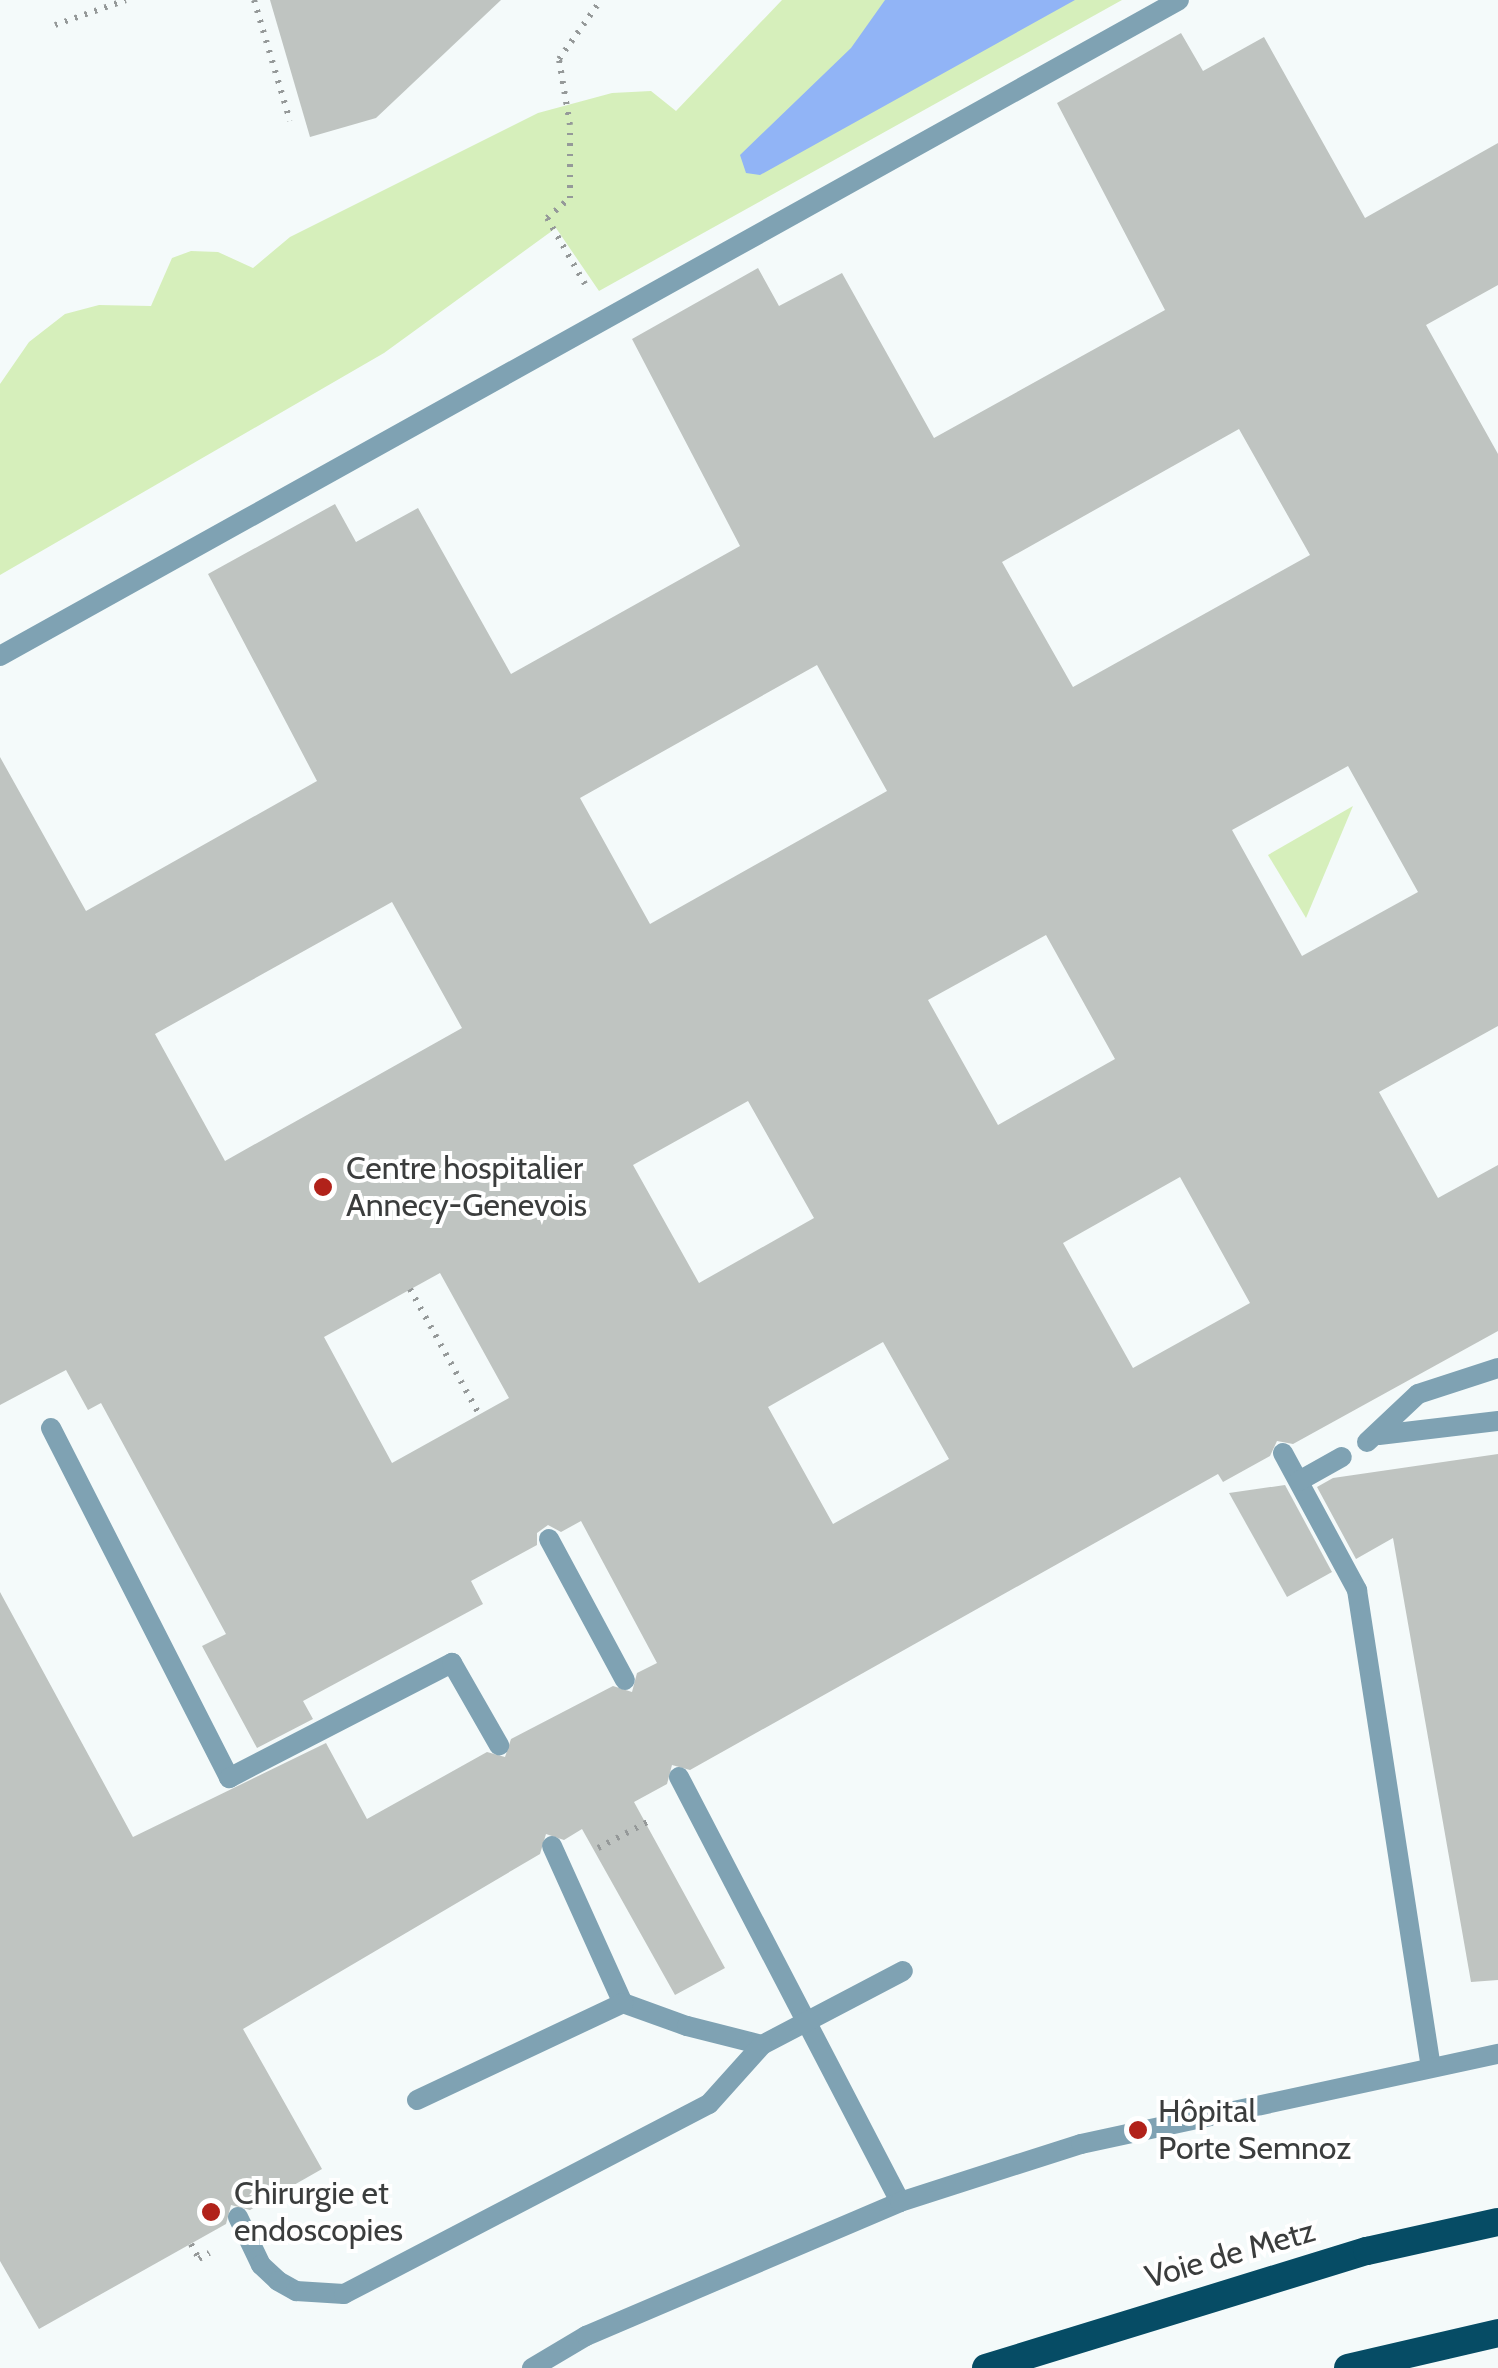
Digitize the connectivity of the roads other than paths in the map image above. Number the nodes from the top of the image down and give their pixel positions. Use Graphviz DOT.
graph roads {
  1 [pos="1179,0"];
  2 [pos="0,656"];
  3 [pos="1498,1368"];
  4 [pos="1498,1421"];
  5 [pos="51,1428"];
  6 [pos="1283,1452"];
  7 [pos="1342,1457"];
  8 [pos="1300,1481"];
  9 [pos="549,1538"];
  10 [pos="624,1680"];
  11 [pos="499,1745"];
  12 [pos="678,1777"];
  13 [pos="552,1846"];
  14 [pos="903,1971"];
  15 [pos="623,2003"];
  16 [pos="806,2022"];
  17 [pos="762,2044"];
  18 [pos="1498,2054"];
  19 [pos="1431,2066"];
  20 [pos="417,2100"];
  21 [pos="900,2202"];
  22 [pos="238,2217"];
  23 [pos="1498,2222"];
  24 [pos="1498,2333"];
  25 [pos="532,2368"];
  26 [pos="986,2368"];
  27 [pos="1348,2368"];
  1 -- 2 [label="street"];
  3 -- 4 [label="street"];
  5 -- 11 [label="street"];
  6 -- 8 [label="street"];
  7 -- 8 [label="street"];
  8 -- 19 [label="street"];
  9 -- 10 [label="street"];
  12 -- 16 [label="street"];
  13 -- 15 [label="street"];
  14 -- 16 [label="street"];
  15 -- 17 [label="street"];
  15 -- 20 [label="street"];
  16 -- 17 [label="street"];
  16 -- 21 [label="street"];
  17 -- 22 [label="street"];
  18 -- 19 [label="street"];
  19 -- 21 [label="street"];
  21 -- 25 [label="street"];
  23 -- 26 [label="highway, Voie de Metz"];
  24 -- 27 [label="highway"];
}
